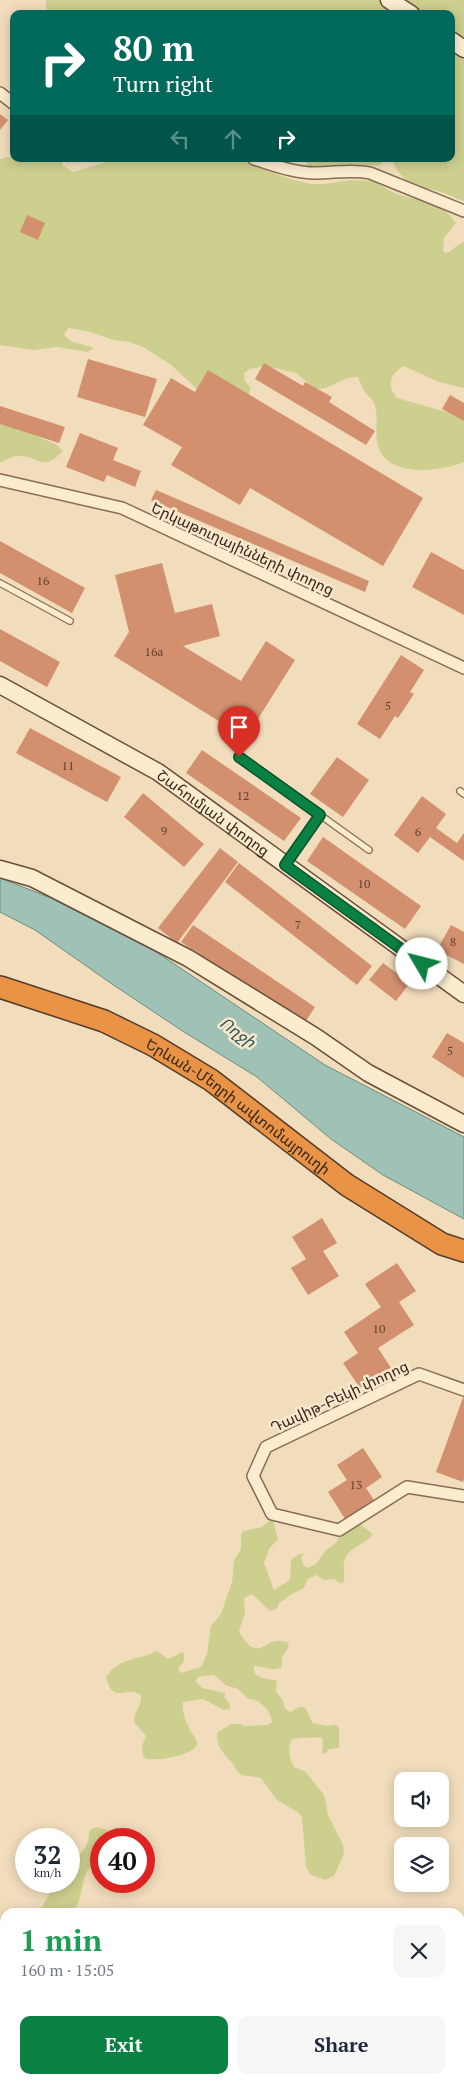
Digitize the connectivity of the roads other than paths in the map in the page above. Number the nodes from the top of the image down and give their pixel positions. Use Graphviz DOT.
graph roads {
  1 [pos="390,0"];
  2 [pos="404,10"];
  3 [pos="0,93"];
  4 [pos="10,101"];
  5 [pos="264,162"];
  6 [pos="464,211"];
  7 [pos="0,480"];
  8 [pos="0,583"];
  9 [pos="70,621"];
  10 [pos="464,668"];
  11 [pos="0,684"];
  12 [pos="239,757"];
  13 [pos="320,815"];
  14 [pos="369,850"];
  15 [pos="285,865"];
  16 [pos="0,869"];
  17 [pos="0,986"];
  18 [pos="464,994"];
  19 [pos="464,1124"];
  20 [pos="464,1251"];
  21 [pos="464,1390"];
  22 [pos="464,1496"];
  1 -- 2 [label="street"];
  3 -- 4 [label="street"];
  5 -- 6 [label="street"];
  7 -- 10 [label="street, Երկաթուղայինների փողոց"];
  8 -- 9 [label="lane"];
  11 -- 15 [label="street, Շահումյան փողոց"];
  12 -- 13 [label="lane"];
  13 -- 14 [label="lane"];
  13 -- 15 [label="lane"];
  15 -- 18 [label="street, Շահումյան փողոց"];
  16 -- 19 [label="street"];
  17 -- 20 [label="highway, Երևան-Մեղրի ավտոմայրուղի"];
  21 -- 22 [label="street, Դավիթ-Բեկի փողոց"];
}
